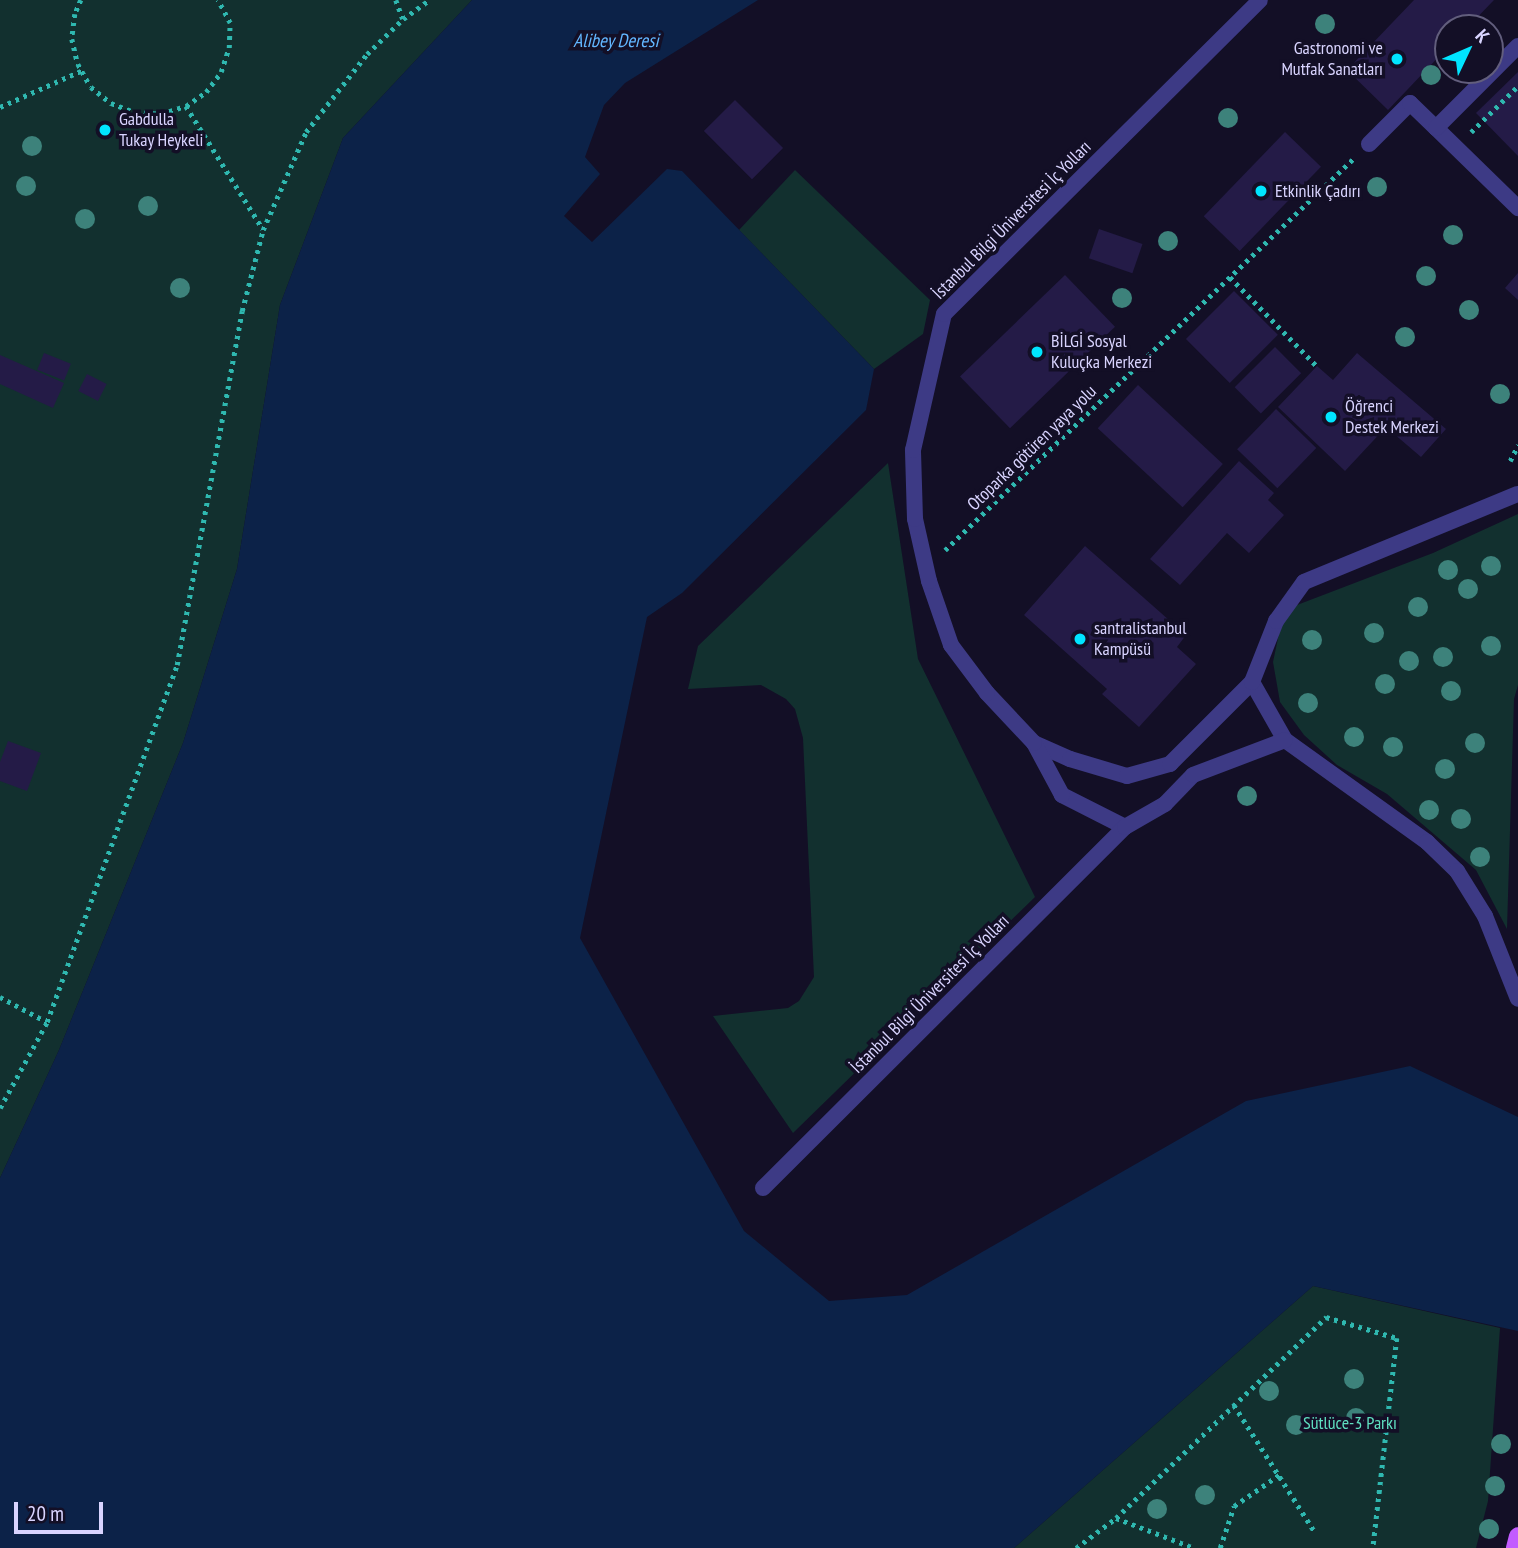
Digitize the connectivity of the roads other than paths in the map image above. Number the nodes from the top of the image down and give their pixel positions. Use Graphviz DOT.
graph roads {
  1 [pos="1260,0"];
  2 [pos="1518,46"];
  3 [pos="1436,128"];
  4 [pos="1369,144"];
  5 [pos="1518,208"];
  6 [pos="1518,494"];
  7 [pos="1252,682"];
  8 [pos="1285,740"];
  9 [pos="1034,743"];
  10 [pos="1125,827"];
  11 [pos="1518,999"];
  12 [pos="763,1188"];
  13 [pos="1518,1536"];
  14 [pos="1515,1548"];
  1 -- 9 [label="lane, İstanbul Bilgi Üniversitesi İç Yolları"];
  2 -- 3 [label="lane"];
  3 -- 4 [label="lane"];
  3 -- 5 [label="lane"];
  6 -- 7 [label="lane, İstanbul Bilgi Üniversitesi İç Yolları"];
  7 -- 8 [label="lane"];
  7 -- 9 [label="lane, İstanbul Bilgi Üniversitesi İç Yolları"];
  8 -- 10 [label="lane, İstanbul Bilgi Üniversitesi İç Yolları"];
  8 -- 11 [label="lane"];
  9 -- 10 [label="lane, İstanbul Bilgi Üniversitesi İç Yolları"];
  10 -- 12 [label="lane, İstanbul Bilgi Üniversitesi İç Yolları"];
  13 -- 14 [label="main road"];
}
